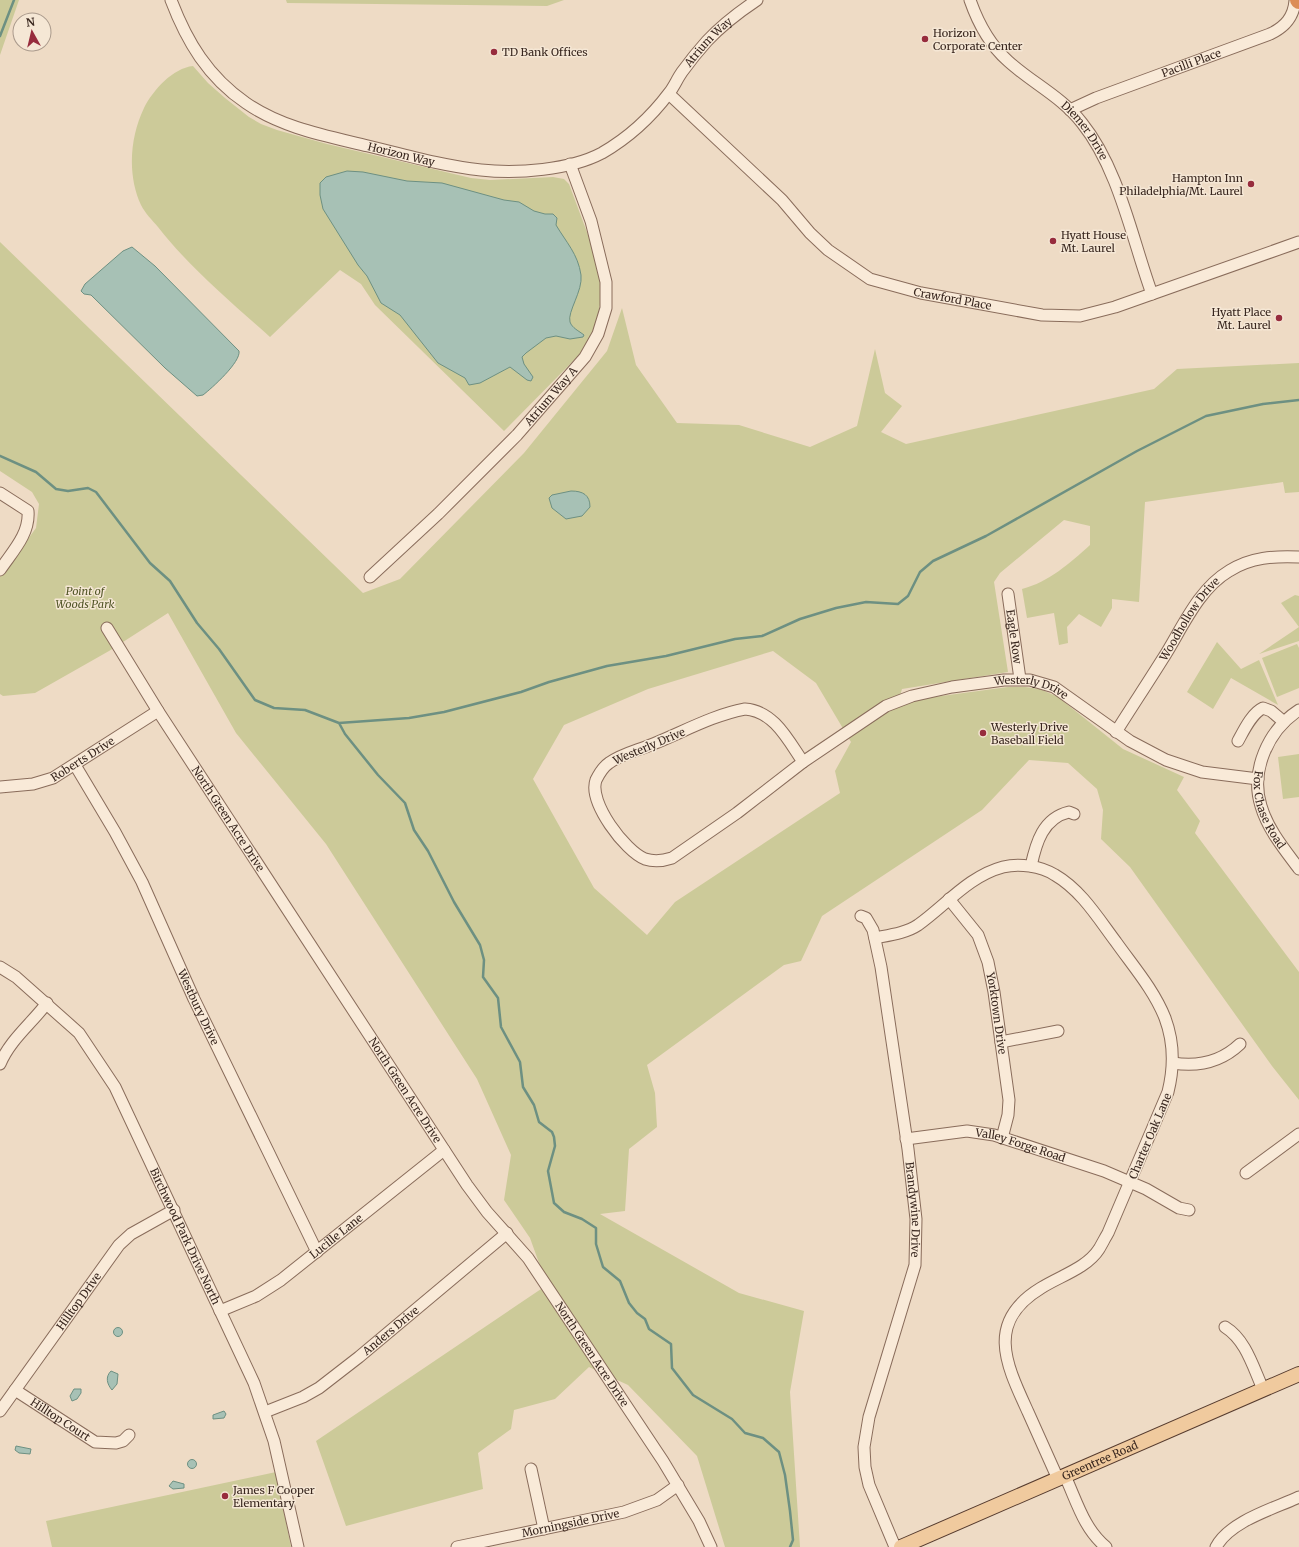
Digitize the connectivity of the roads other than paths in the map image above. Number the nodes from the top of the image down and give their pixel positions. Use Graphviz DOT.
graph roads {
  1 [pos="171,0"];
  2 [pos="757,0"];
  3 [pos="970,0"];
  4 [pos="1295,0"];
  5 [pos="669,94"];
  6 [pos="1070,110"];
  7 [pos="570,164"];
  8 [pos="1299,242"];
  9 [pos="1152,294"];
  10 [pos="0,492"];
  11 [pos="1299,557"];
  12 [pos="0,570"];
  13 [pos="370,576"];
  14 [pos="1008,594"];
  15 [pos="107,628"];
  16 [pos="1020,679"];
  17 [pos="1299,710"];
  18 [pos="158,711"];
  19 [pos="1284,722"];
  20 [pos="1116,732"];
  21 [pos="1238,741"];
  22 [pos="803,762"];
  23 [pos="75,765"];
  24 [pos="1258,779"];
  25 [pos="0,787"];
  26 [pos="1074,814"];
  27 [pos="1031,866"];
  28 [pos="1299,869"];
  29 [pos="949,899"];
  30 [pos="861,916"];
  31 [pos="875,938"];
  32 [pos="0,967"];
  33 [pos="46,1003"];
  34 [pos="1058,1031"];
  35 [pos="1001,1042"];
  36 [pos="1240,1044"];
  37 [pos="1173,1063"];
  38 [pos="0,1064"];
  39 [pos="1299,1134"];
  40 [pos="1002,1138"];
  41 [pos="906,1139"];
  42 [pos="444,1150"];
  43 [pos="1246,1173"];
  44 [pos="1131,1181"];
  45 [pos="174,1210"];
  46 [pos="1189,1210"];
  47 [pos="507,1233"];
  48 [pos="317,1252"];
  49 [pos="220,1311"];
  50 [pos="1225,1327"];
  51 [pos="1299,1374"];
  52 [pos="1263,1389"];
  53 [pos="15,1390"];
  54 [pos="0,1411"];
  55 [pos="265,1412"];
  56 [pos="129,1435"];
  57 [pos="531,1469"];
  58 [pos="1062,1477"];
  59 [pos="678,1485"];
  60 [pos="1299,1497"];
  61 [pos="544,1529"];
  62 [pos="298,1547"];
  63 [pos="457,1547"];
  64 [pos="711,1547"];
  65 [pos="895,1547"];
  66 [pos="901,1547"];
  67 [pos="1106,1547"];
  68 [pos="1216,1547"];
  1 -- 7 [label="street, Horizon Way"];
  2 -- 5 [label="street, Atrium Way"];
  3 -- 6 [label="street, Diemer Drive"];
  4 -- 6 [label="street, Pacilli Place"];
  5 -- 7 [label="street, Horizon Way"];
  5 -- 9 [label="street, Crawford Place"];
  6 -- 9 [label="street, Diemer Drive"];
  7 -- 13 [label="street, Atrium Way A"];
  8 -- 9 [label="street, Crawford Place"];
  10 -- 12 [label="street"];
  11 -- 20 [label="street, Woodhollow Drive"];
  14 -- 16 [label="street, Eagle Row"];
  15 -- 18 [label="street, North Green Acre Drive"];
  16 -- 20 [label="street, Westerly Drive"];
  16 -- 22 [label="street, Westerly Drive"];
  17 -- 19 [label="street, Fox Chase Road"];
  18 -- 23 [label="street, Roberts Drive"];
  18 -- 42 [label="street, North Green Acre Drive"];
  19 -- 21 [label="street"];
  19 -- 24 [label="street, Fox Chase Road"];
  20 -- 24 [label="street, Westerly Drive"];
  22 -- 22 [label="street, Westerly Drive"];
  23 -- 25 [label="street, Roberts Drive"];
  23 -- 48 [label="street, Westbury Drive"];
  24 -- 28 [label="street, Fox Chase Road"];
  26 -- 27 [label="street"];
  27 -- 29 [label="street, Charter Oak Lane"];
  27 -- 37 [label="street, Charter Oak Lane"];
  29 -- 31 [label="street, Charter Oak Lane"];
  29 -- 35 [label="street, Yorktown Drive"];
  30 -- 31 [label="street, Brandywine Drive"];
  31 -- 41 [label="street, Brandywine Drive"];
  32 -- 33 [label="street, Birchwood Park Drive North"];
  33 -- 38 [label="street"];
  33 -- 45 [label="street, Birchwood Park Drive North"];
  34 -- 35 [label="street"];
  35 -- 40 [label="street, Yorktown Drive"];
  36 -- 37 [label="street"];
  37 -- 44 [label="street, Charter Oak Lane"];
  39 -- 43 [label="street"];
  40 -- 41 [label="street, Valley Forge Road"];
  40 -- 44 [label="street, Valley Forge Road"];
  41 -- 65 [label="street, Brandywine Drive"];
  42 -- 47 [label="street, North Green Acre Drive"];
  42 -- 48 [label="street, Lucille Lane"];
  44 -- 46 [label="street, Valley Forge Road"];
  44 -- 58 [label="street, Charter Oak Lane"];
  45 -- 49 [label="street, Birchwood Park Drive North"];
  45 -- 53 [label="street, Hilltop Drive"];
  47 -- 55 [label="street, Anders Drive"];
  47 -- 59 [label="street, North Green Acre Drive"];
  48 -- 49 [label="street, Lucille Lane"];
  49 -- 55 [label="street, Birchwood Park Drive North"];
  50 -- 52 [label="street"];
  51 -- 52 [label="main road, Greentree Road"];
  52 -- 58 [label="main road, Greentree Road"];
  53 -- 54 [label="street, Hilltop Drive"];
  53 -- 56 [label="street, Hilltop Court"];
  55 -- 62 [label="street, Birchwood Park Drive North"];
  57 -- 61 [label="street"];
  58 -- 66 [label="main road, Greentree Road"];
  58 -- 67 [label="street, Charter Oak Lane"];
  59 -- 61 [label="street, Morningside Drive"];
  59 -- 64 [label="street, North Green Acre Drive"];
  60 -- 68 [label="street"];
  61 -- 63 [label="street, Morningside Drive"];
}
